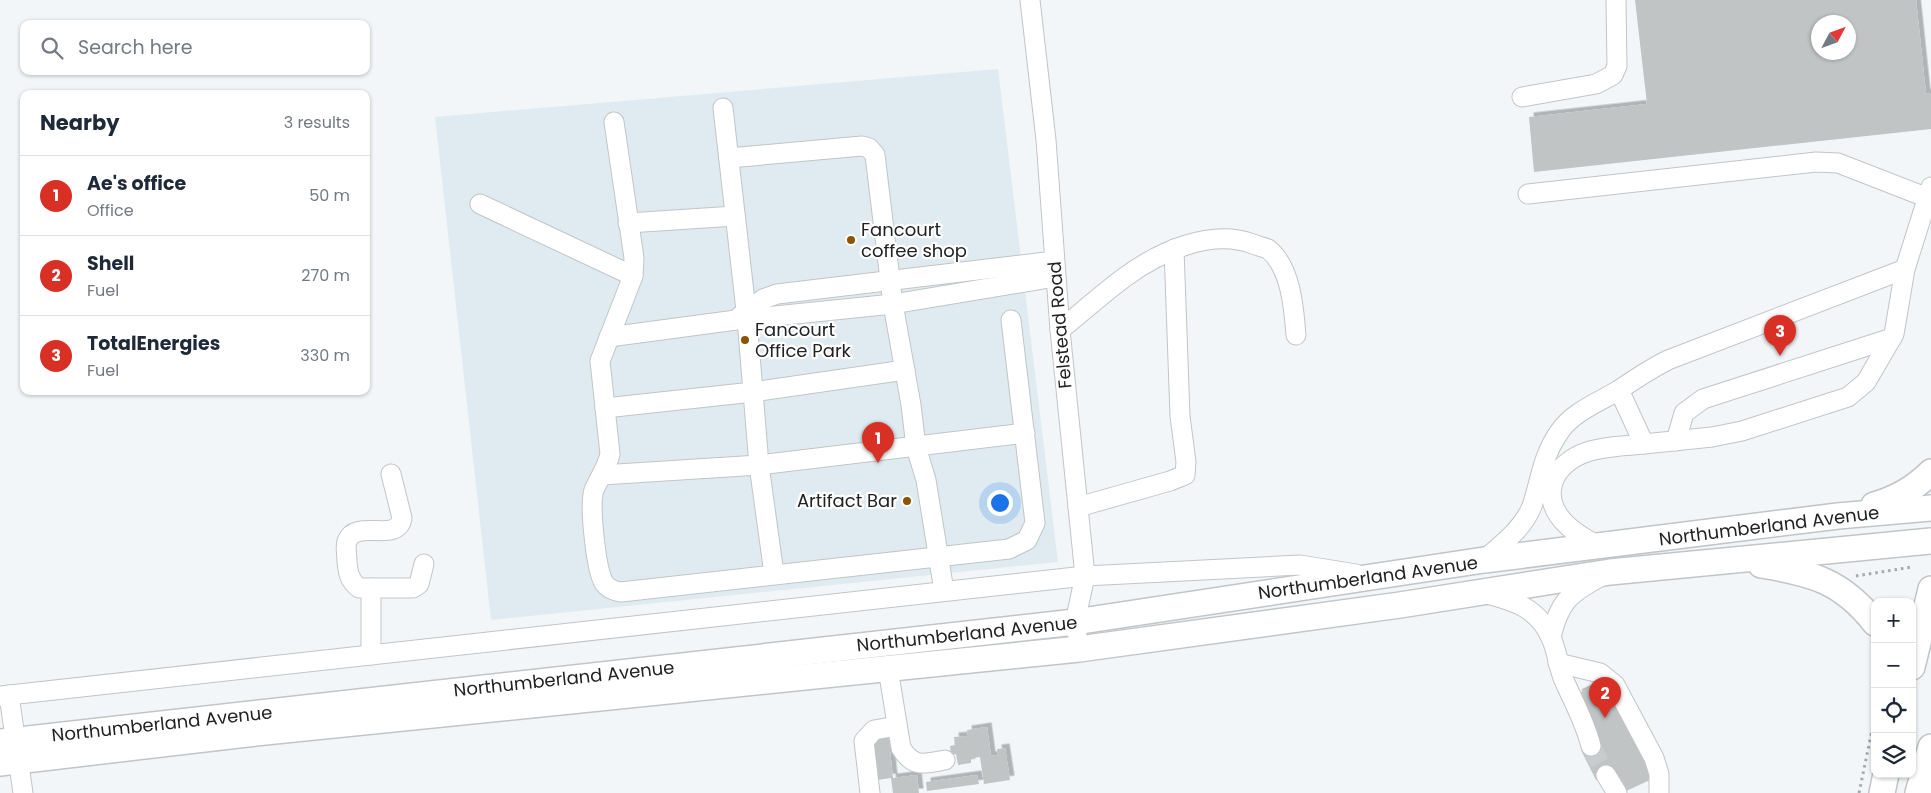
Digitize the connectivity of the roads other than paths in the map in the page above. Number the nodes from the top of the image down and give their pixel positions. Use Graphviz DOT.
graph roads {
  1 [pos="1030,0"];
  2 [pos="1616,0"];
  3 [pos="1522,97"];
  4 [pos="723,108"];
  5 [pos="614,122"];
  6 [pos="729,158"];
  7 [pos="1930,192"];
  8 [pos="1528,194"];
  9 [pos="480,204"];
  10 [pos="735,216"];
  11 [pos="628,223"];
  12 [pos="1174,249"];
  13 [pos="1054,269"];
  14 [pos="1904,269"];
  15 [pos="633,276"];
  16 [pos="889,280"];
  17 [pos="820,288"];
  18 [pos="893,304"];
  19 [pos="823,311"];
  20 [pos="743,316"];
  21 [pos="1012,320"];
  22 [pos="1060,330"];
  23 [pos="1296,335"];
  24 [pos="609,337"];
  25 [pos="1892,338"];
  26 [pos="905,370"];
  27 [pos="1619,390"];
  28 [pos="753,392"];
  29 [pos="605,408"];
  30 [pos="1025,433"];
  31 [pos="1676,441"];
  32 [pos="1644,444"];
  33 [pos="916,447"];
  34 [pos="759,465"];
  35 [pos="1931,472"];
  36 [pos="391,474"];
  37 [pos="602,475"];
  38 [pos="1078,507"];
  39 [pos="1931,508"];
  40 [pos="1838,516"];
  41 [pos="1931,541"];
  42 [pos="1600,547"];
  43 [pos="940,556"];
  44 [pos="1727,559"];
  45 [pos="1484,560"];
  46 [pos="424,564"];
  47 [pos="1610,572"];
  48 [pos="774,574"];
  49 [pos="1086,576"];
  50 [pos="1368,576"];
  51 [pos="371,588"];
  52 [pos="1931,589"];
  53 [pos="944,591"];
  54 [pos="1481,592"];
  55 [pos="1871,619"];
  56 [pos="1075,622"];
  57 [pos="1551,637"];
  58 [pos="1079,649"];
  59 [pos="1916,651"];
  60 [pos="371,655"];
  61 [pos="1558,663"];
  62 [pos="888,669"];
  63 [pos="5,696"];
  64 [pos="897,726"];
  65 [pos="1591,746"];
  66 [pos="1931,747"];
  67 [pos="8,751"];
  68 [pos="945,760"];
  69 [pos="1606,775"];
  70 [pos="23,793"];
  71 [pos="870,793"];
  72 [pos="1617,793"];
  73 [pos="1659,793"];
  74 [pos="1918,793"];
  1 -- 13 [label="street, Felstead Road"];
  2 -- 3 [label="street"];
  4 -- 6 [label="street"];
  5 -- 11 [label="street"];
  6 -- 10 [label="street"];
  6 -- 16 [label="street"];
  7 -- 8 [label="street"];
  7 -- 14 [label="street"];
  9 -- 15 [label="street"];
  10 -- 11 [label="street"];
  10 -- 20 [label="street"];
  11 -- 15 [label="street"];
  12 -- 22 [label="street"];
  12 -- 23 [label="street"];
  12 -- 38 [label="street"];
  13 -- 16 [label="street"];
  13 -- 18 [label="street"];
  13 -- 22 [label="street, Felstead Road"];
  14 -- 25 [label="street"];
  14 -- 27 [label="street"];
  15 -- 24 [label="street"];
  16 -- 17 [label="street"];
  16 -- 18 [label="street"];
  17 -- 19 [label="street"];
  17 -- 20 [label="street"];
  18 -- 19 [label="street"];
  18 -- 26 [label="street"];
  19 -- 20 [label="street"];
  20 -- 24 [label="street"];
  20 -- 28 [label="street"];
  21 -- 30 [label="street"];
  22 -- 38 [label="street, Felstead Road"];
  24 -- 29 [label="street"];
  25 -- 31 [label="street"];
  25 -- 31 [label="street"];
  26 -- 28 [label="street"];
  26 -- 33 [label="street"];
  27 -- 32 [label="street"];
  27 -- 45 [label="street"];
  28 -- 29 [label="street"];
  28 -- 34 [label="street"];
  29 -- 37 [label="street"];
  30 -- 33 [label="street"];
  30 -- 43 [label="street"];
  31 -- 32 [label="street"];
  32 -- 42 [label="street"];
  33 -- 34 [label="street"];
  33 -- 43 [label="street"];
  34 -- 37 [label="street"];
  34 -- 48 [label="street"];
  35 -- 40 [label="main road"];
  36 -- 51 [label="street"];
  37 -- 48 [label="street"];
  38 -- 49 [label="street, Felstead Road"];
  39 -- 40 [label="main road, Northumberland Avenue"];
  40 -- 42 [label="main road, Northumberland Avenue"];
  41 -- 44 [label="main road, Northumberland Avenue"];
  42 -- 45 [label="main road, Northumberland Avenue"];
  43 -- 48 [label="street"];
  43 -- 53 [label="street"];
  44 -- 47 [label="main road, Northumberland Avenue"];
  44 -- 55 [label="main road"];
  45 -- 50 [label="main road, Northumberland Avenue"];
  46 -- 51 [label="street"];
  47 -- 54 [label="main road, Northumberland Avenue"];
  47 -- 57 [label="street"];
  49 -- 50 [label="street"];
  49 -- 53 [label="street"];
  49 -- 56 [label="street, Felstead Road"];
  50 -- 56 [label="main road, Northumberland Avenue"];
  51 -- 60 [label="street"];
  52 -- 59 [label="main road"];
  53 -- 60 [label="street"];
  54 -- 57 [label="street"];
  54 -- 58 [label="main road, Northumberland Avenue"];
  56 -- 58 [label="street, Felstead Road"];
  56 -- 67 [label="main road, Northumberland Avenue"];
  57 -- 61 [label="street"];
  58 -- 62 [label="main road, Northumberland Avenue"];
  60 -- 63 [label="street"];
  61 -- 65 [label="street"];
  61 -- 73 [label="street"];
  62 -- 64 [label="street"];
  62 -- 67 [label="main road, Northumberland Avenue"];
  63 -- 67 [label="street"];
  64 -- 68 [label="street"];
  64 -- 71 [label="street"];
  66 -- 74 [label="main road"];
  67 -- 70 [label="street"];
  69 -- 72 [label="street"];
}
